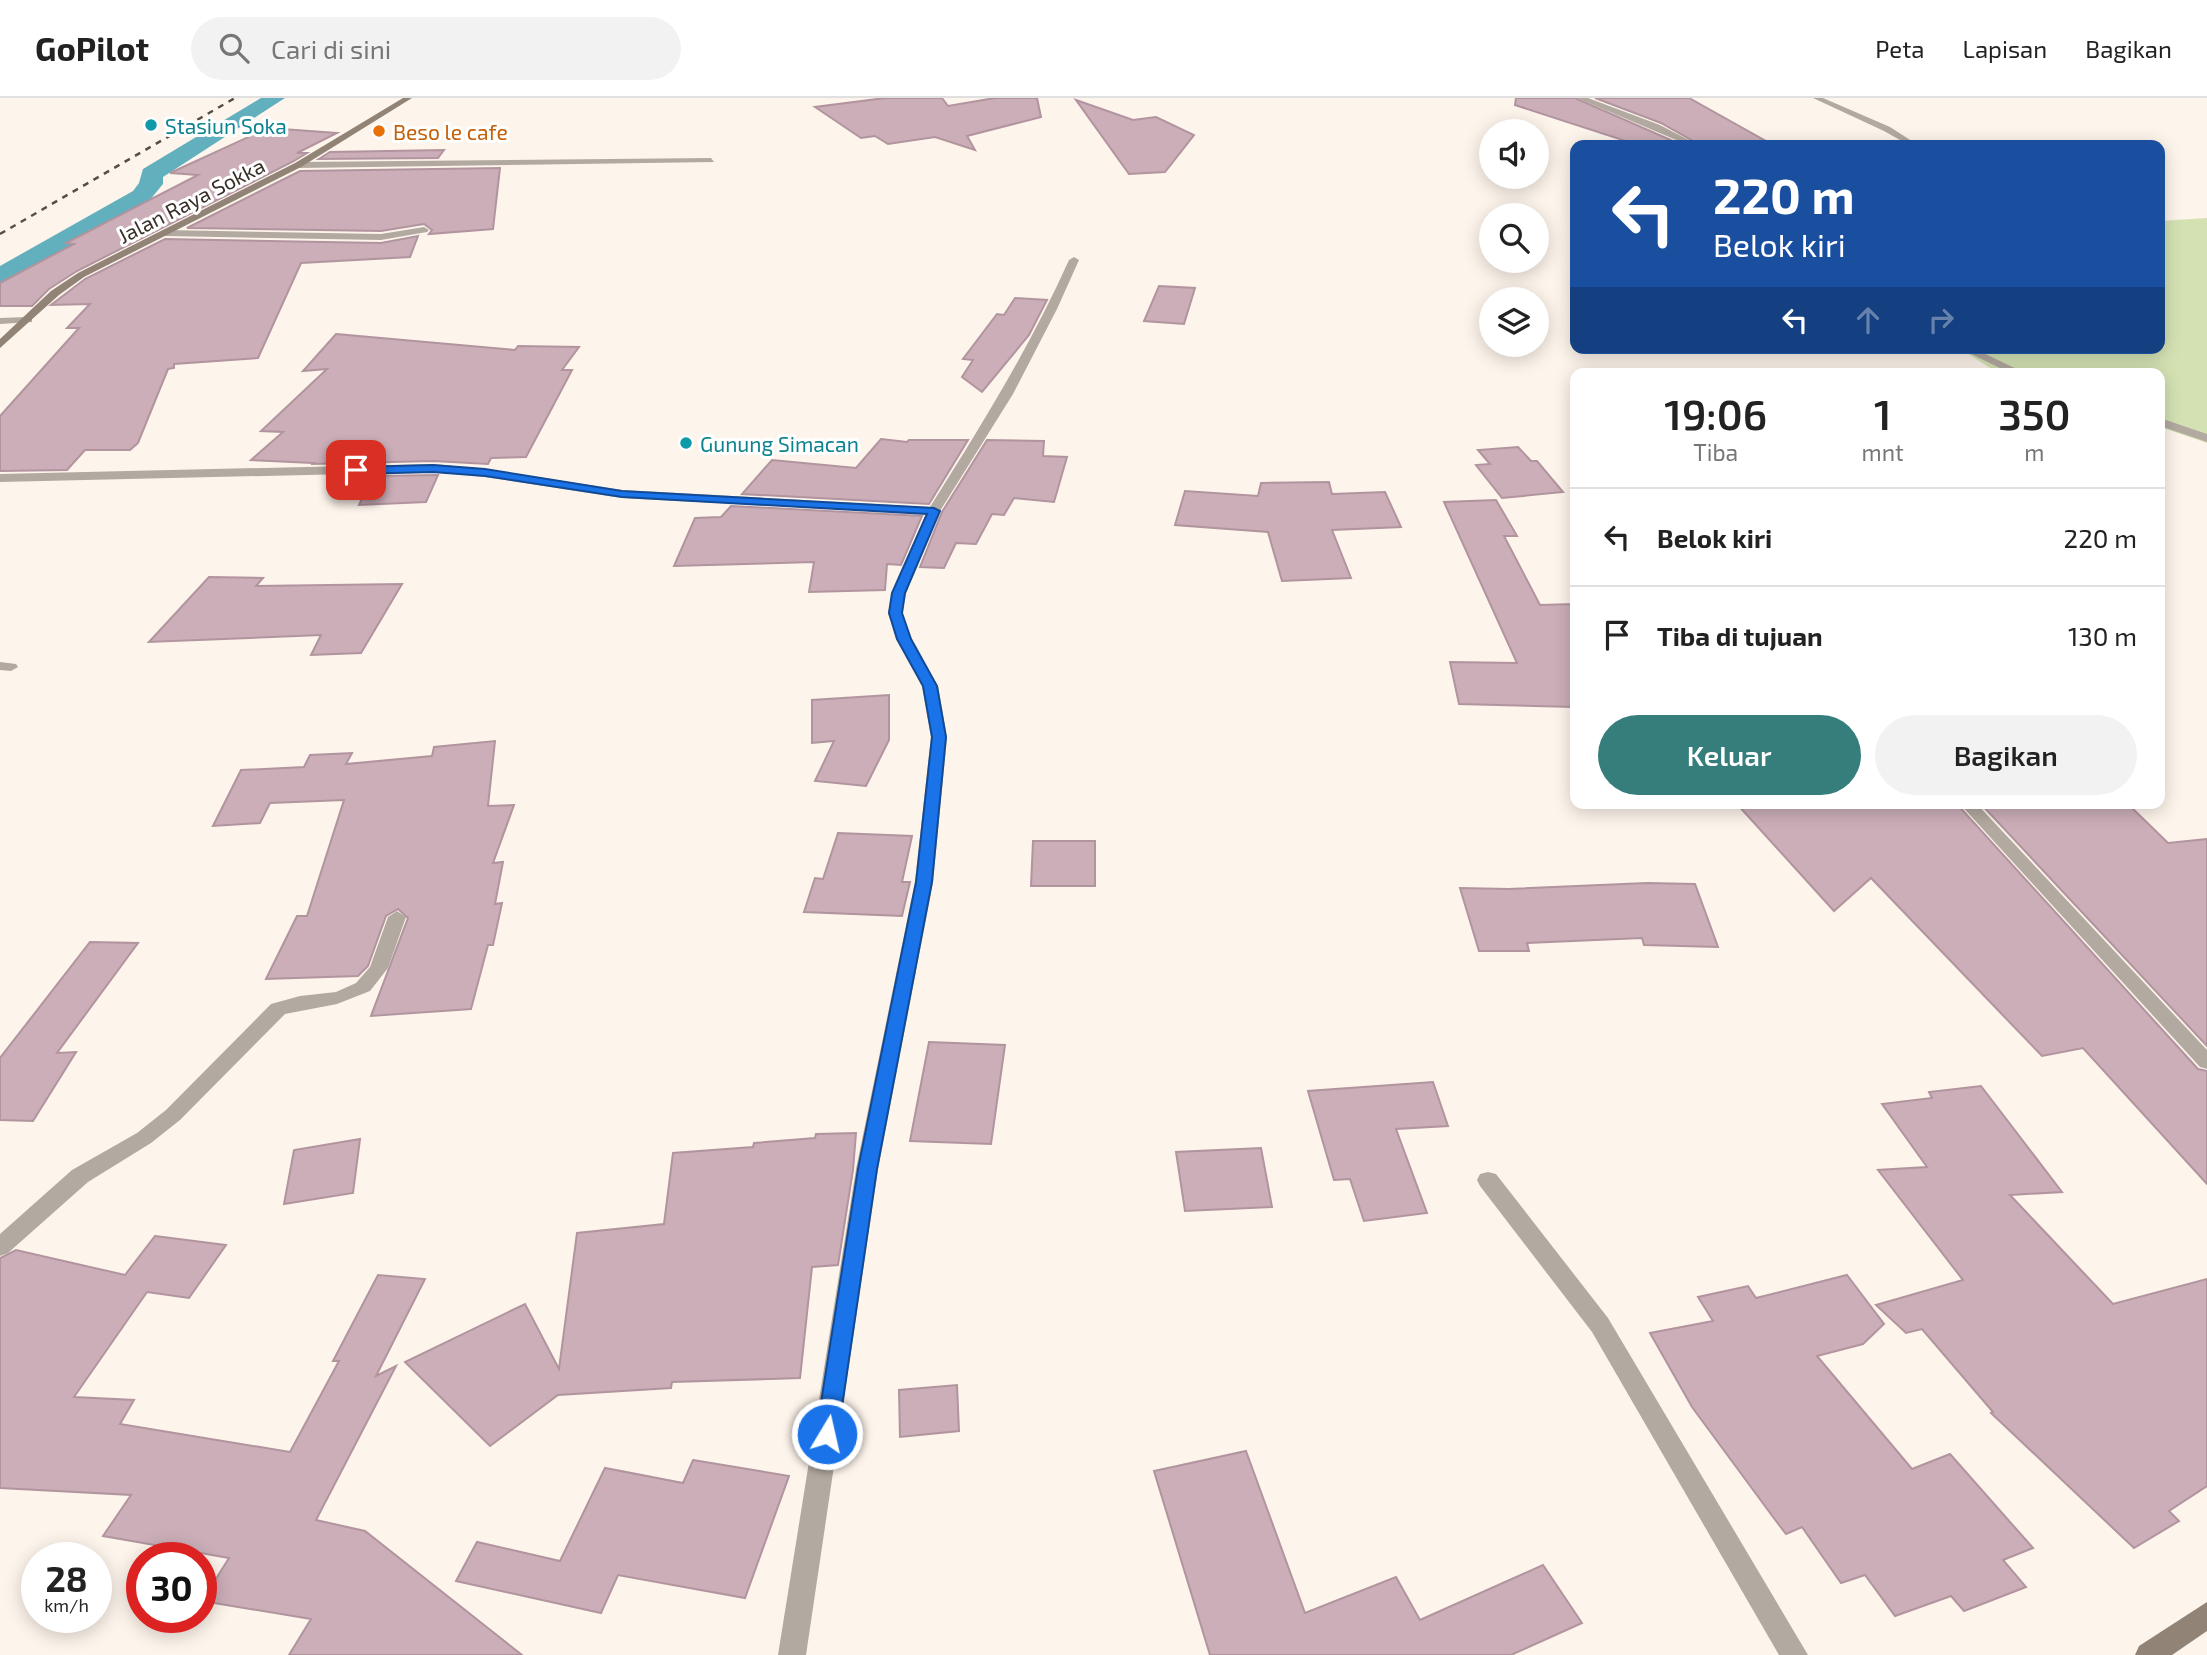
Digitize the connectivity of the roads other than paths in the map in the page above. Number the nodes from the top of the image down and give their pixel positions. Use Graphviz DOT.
graph roads {
  1 [pos="408,98"];
  2 [pos="1581,98"];
  3 [pos="1816,98"];
  4 [pos="1684,140"];
  5 [pos="1906,140"];
  6 [pos="711,160"];
  7 [pos="298,165"];
  8 [pos="424,230"];
  9 [pos="165,233"];
  10 [pos="1073,260"];
  11 [pos="28,320"];
  12 [pos="0,321"];
  13 [pos="0,345"];
  14 [pos="1977,354"];
  15 [pos="2009,368"];
  16 [pos="2165,424"];
  17 [pos="2207,438"];
  18 [pos="0,478"];
  19 [pos="934,511"];
  20 [pos="1972,809"];
  21 [pos="397,917"];
  22 [pos="2207,1062"];
  23 [pos="1488,1180"];
  24 [pos="0,1247"];
  25 [pos="2207,1615"];
  26 [pos="792,1655"];
  27 [pos="1794,1655"];
  28 [pos="2149,1655"];
  1 -- 7 [label="main road, Jalan Raya Sokka"];
  2 -- 4 [label="street"];
  3 -- 5 [label="street"];
  6 -- 7 [label="street"];
  7 -- 9 [label="main road, Jalan Raya Sokka"];
  8 -- 9 [label="street"];
  9 -- 11 [label="main road, Jalan Raya Sokka"];
  10 -- 19 [label="street"];
  11 -- 12 [label="street"];
  11 -- 13 [label="main road, Jalan Raya Sokka"];
  14 -- 15 [label="street"];
  16 -- 17 [label="street"];
  18 -- 19 [label="street"];
  19 -- 26 [label="street"];
  20 -- 22 [label="street"];
  21 -- 24 [label="street"];
  23 -- 27 [label="street"];
  25 -- 28 [label="main road"];
}
